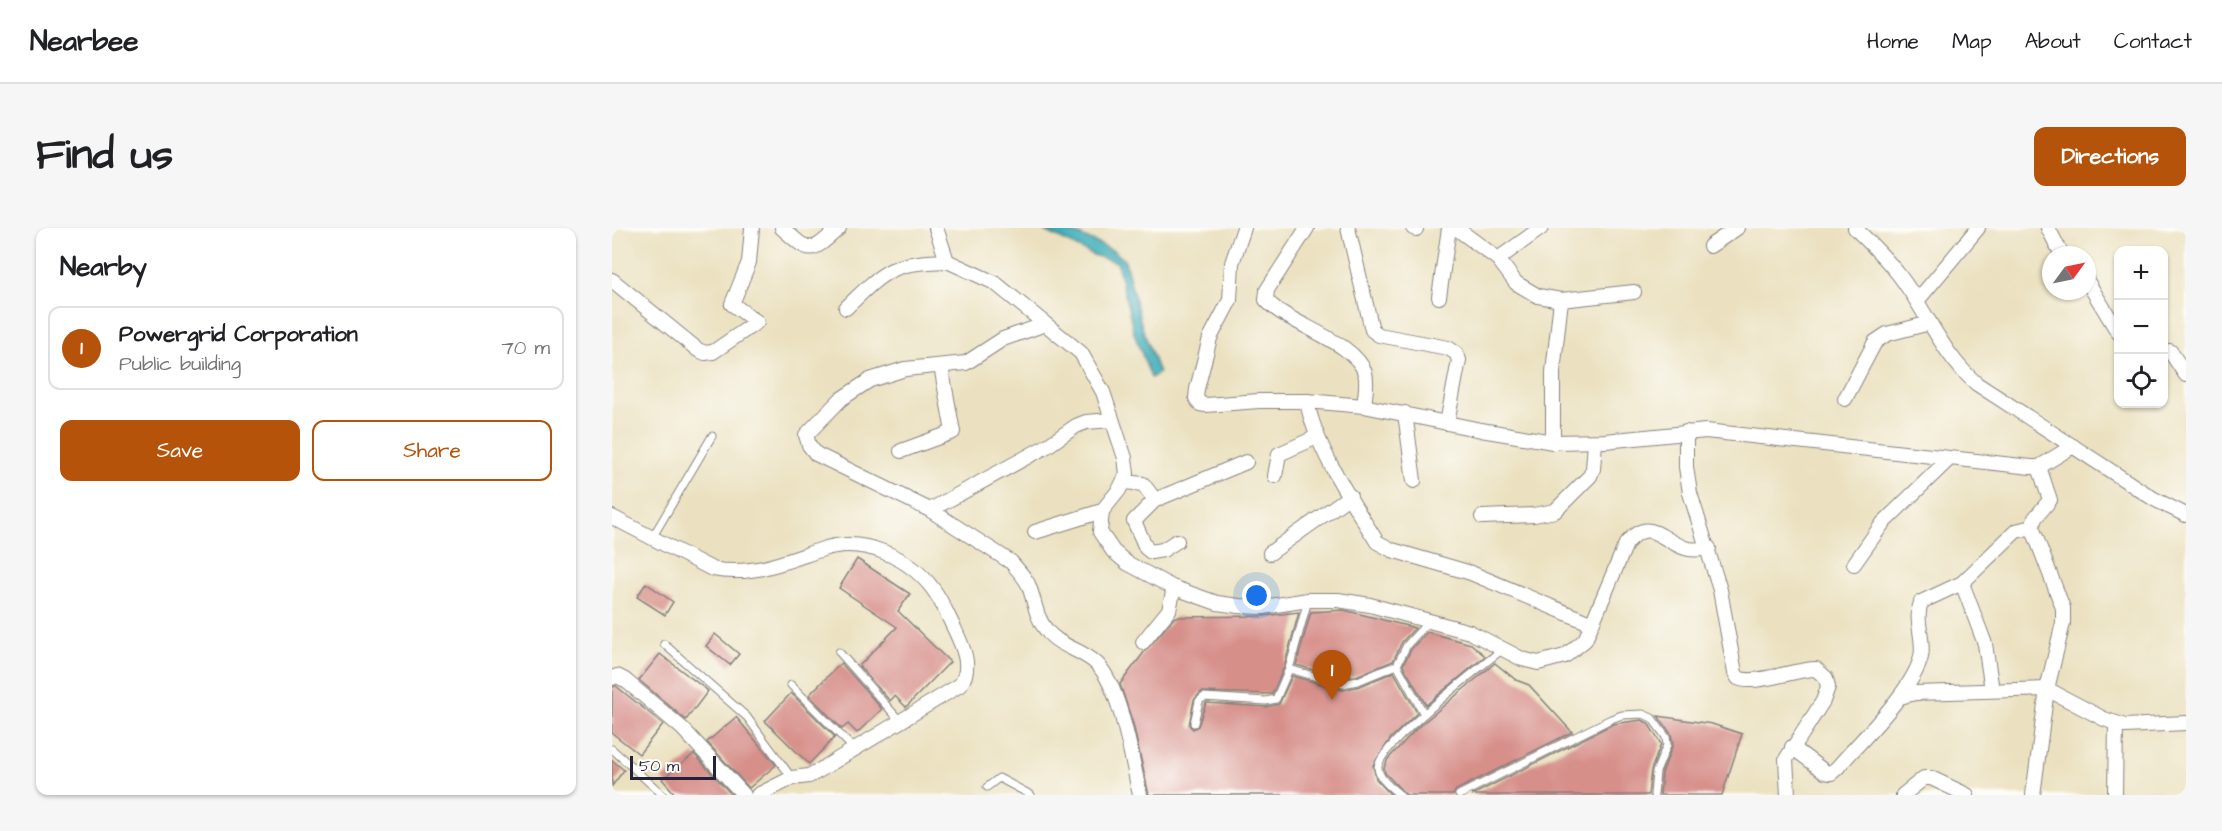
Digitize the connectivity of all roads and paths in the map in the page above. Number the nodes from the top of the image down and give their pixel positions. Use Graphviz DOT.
graph roads {
  1 [pos="752,228"];
  2 [pos="782,228"];
  3 [pos="839,228"];
  4 [pos="936,228"];
  5 [pos="1244,228"];
  6 [pos="1307,228"];
  7 [pos="1347,228"];
  8 [pos="1449,228"];
  9 [pos="1456,228"];
  10 [pos="1541,228"];
  11 [pos="1737,228"];
  12 [pos="1855,228"];
  13 [pos="1978,228"];
  14 [pos="2048,228"];
  15 [pos="1710,246"];
  16 [pos="2057,246"];
  17 [pos="1498,259"];
  18 [pos="947,261"];
  19 [pos="612,280"];
  20 [pos="1634,292"];
  21 [pos="2096,296"];
  22 [pos="1439,297"];
  23 [pos="1561,300"];
  24 [pos="1917,301"];
  25 [pos="846,308"];
  26 [pos="1930,323"];
  27 [pos="1043,325"];
  28 [pos="2114,325"];
  29 [pos="2170,351"];
  30 [pos="941,366"];
  31 [pos="2186,375"];
  32 [pos="1845,399"];
  33 [pos="1307,401"];
  34 [pos="1364,406"];
  35 [pos="1405,413"];
  36 [pos="1112,420"];
  37 [pos="1447,423"];
  38 [pos="1686,432"];
  39 [pos="712,436"];
  40 [pos="1317,437"];
  41 [pos="1595,441"];
  42 [pos="1553,442"];
  43 [pos="2073,446"];
  44 [pos="901,451"];
  45 [pos="1948,460"];
  46 [pos="1246,462"];
  47 [pos="2039,467"];
  48 [pos="1275,476"];
  49 [pos="1414,481"];
  50 [pos="1125,482"];
  51 [pos="1350,496"];
  52 [pos="1155,500"];
  53 [pos="930,510"];
  54 [pos="1102,511"];
  55 [pos="2186,515"];
  56 [pos="612,517"];
  57 [pos="1482,517"];
  58 [pos="2032,527"];
  59 [pos="1035,532"];
  60 [pos="652,538"];
  61 [pos="1177,541"];
  62 [pos="1709,548"];
  63 [pos="1270,553"];
  64 [pos="1854,564"];
  65 [pos="1962,583"];
  66 [pos="1174,588"];
  67 [pos="1308,600"];
  68 [pos="1430,619"];
  69 [pos="1590,623"];
  70 [pos="1143,642"];
  71 [pos="664,644"];
  72 [pos="1504,648"];
  73 [pos="838,652"];
  74 [pos="1397,665"];
  75 [pos="1289,669"];
  76 [pos="612,678"];
  77 [pos="791,686"];
  78 [pos="2047,689"];
  79 [pos="1992,690"];
  80 [pos="1900,697"];
  81 [pos="1424,714"];
  82 [pos="901,722"];
  83 [pos="1194,723"];
  84 [pos="2116,723"];
  85 [pos="2186,723"];
  86 [pos="1792,747"];
  87 [pos="612,749"];
  88 [pos="854,749"];
  89 [pos="792,778"];
  90 [pos="987,787"];
  91 [pos="663,795"];
  92 [pos="744,795"];
  93 [pos="758,795"];
  94 [pos="1031,795"];
  95 [pos="1140,795"];
  96 [pos="1400,795"];
  97 [pos="1459,795"];
  98 [pos="1654,795"];
  99 [pos="1788,795"];
  100 [pos="1903,795"];
  101 [pos="1967,795"];
  102 [pos="2033,795"];
  103 [pos="2115,795"];
  1 -- 19 [label="street"];
  2 -- 3 [label="street"];
  4 -- 18 [label="street"];
  5 -- 33 [label="street"];
  6 -- 34 [label="street"];
  7 -- 37 [label="street"];
  8 -- 22 [label="street"];
  9 -- 17 [label="street"];
  10 -- 17 [label="street"];
  11 -- 15 [label="street"];
  12 -- 24 [label="street"];
  13 -- 24 [label="street"];
  14 -- 16 [label="street"];
  17 -- 23 [label="street"];
  18 -- 25 [label="street"];
  18 -- 27 [label="street"];
  20 -- 23 [label="street"];
  21 -- 28 [label="street"];
  23 -- 42 [label="street"];
  24 -- 26 [label="street"];
  26 -- 32 [label="street"];
  26 -- 43 [label="street"];
  27 -- 30 [label="street"];
  27 -- 36 [label="street"];
  29 -- 31 [label="street"];
  30 -- 44 [label="street"];
  30 -- 53 [label="street"];
  33 -- 34 [label="street"];
  33 -- 40 [label="street"];
  34 -- 35 [label="street"];
  35 -- 37 [label="street"];
  35 -- 49 [label="street"];
  36 -- 50 [label="street"];
  36 -- 53 [label="street"];
  37 -- 42 [label="street"];
  38 -- 41 [label="street"];
  38 -- 45 [label="street"];
  38 -- 62 [label="street"];
  39 -- 60 [label="lane"];
  40 -- 48 [label="street"];
  40 -- 51 [label="street"];
  41 -- 42 [label="street"];
  41 -- 57 [label="street"];
  43 -- 47 [label="street"];
  43 -- 55 [label="street"];
  45 -- 47 [label="street"];
  45 -- 64 [label="street"];
  46 -- 52 [label="street"];
  47 -- 58 [label="street"];
  50 -- 52 [label="street"];
  50 -- 54 [label="street"];
  51 -- 63 [label="street"];
  51 -- 69 [label="street"];
  52 -- 61 [label="street"];
  53 -- 95 [label="street"];
  54 -- 59 [label="street"];
  54 -- 66 [label="street"];
  56 -- 60 [label="street"];
  58 -- 65 [label="street"];
  58 -- 78 [label="street"];
  60 -- 82 [label="street"];
  62 -- 69 [label="street"];
  62 -- 86 [label="street"];
  65 -- 79 [label="street"];
  65 -- 80 [label="street"];
  66 -- 67 [label="street"];
  66 -- 70 [label="street"];
  67 -- 68 [label="street"];
  67 -- 75 [label="lane"];
  68 -- 72 [label="street"];
  68 -- 74 [label="lane"];
  69 -- 72 [label="street"];
  71 -- 89 [label="lane"];
  72 -- 81 [label="lane"];
  73 -- 82 [label="lane"];
  74 -- 75 [label="lane"];
  74 -- 81 [label="lane"];
  75 -- 83 [label="lane"];
  76 -- 92 [label="street"];
  77 -- 88 [label="lane"];
  78 -- 79 [label="street"];
  78 -- 84 [label="street"];
  78 -- 102 [label="street"];
  79 -- 80 [label="street"];
  80 -- 86 [label="street"];
  81 -- 96 [label="lane"];
  82 -- 88 [label="street"];
  84 -- 85 [label="street"];
  84 -- 103 [label="street"];
  86 -- 99 [label="street"];
  87 -- 91 [label="lane"];
  88 -- 89 [label="street"];
  89 -- 93 [label="street"];
  90 -- 94 [label="lane"];
  97 -- 98 [label="lane"];
  100 -- 101 [label="street"];
}
